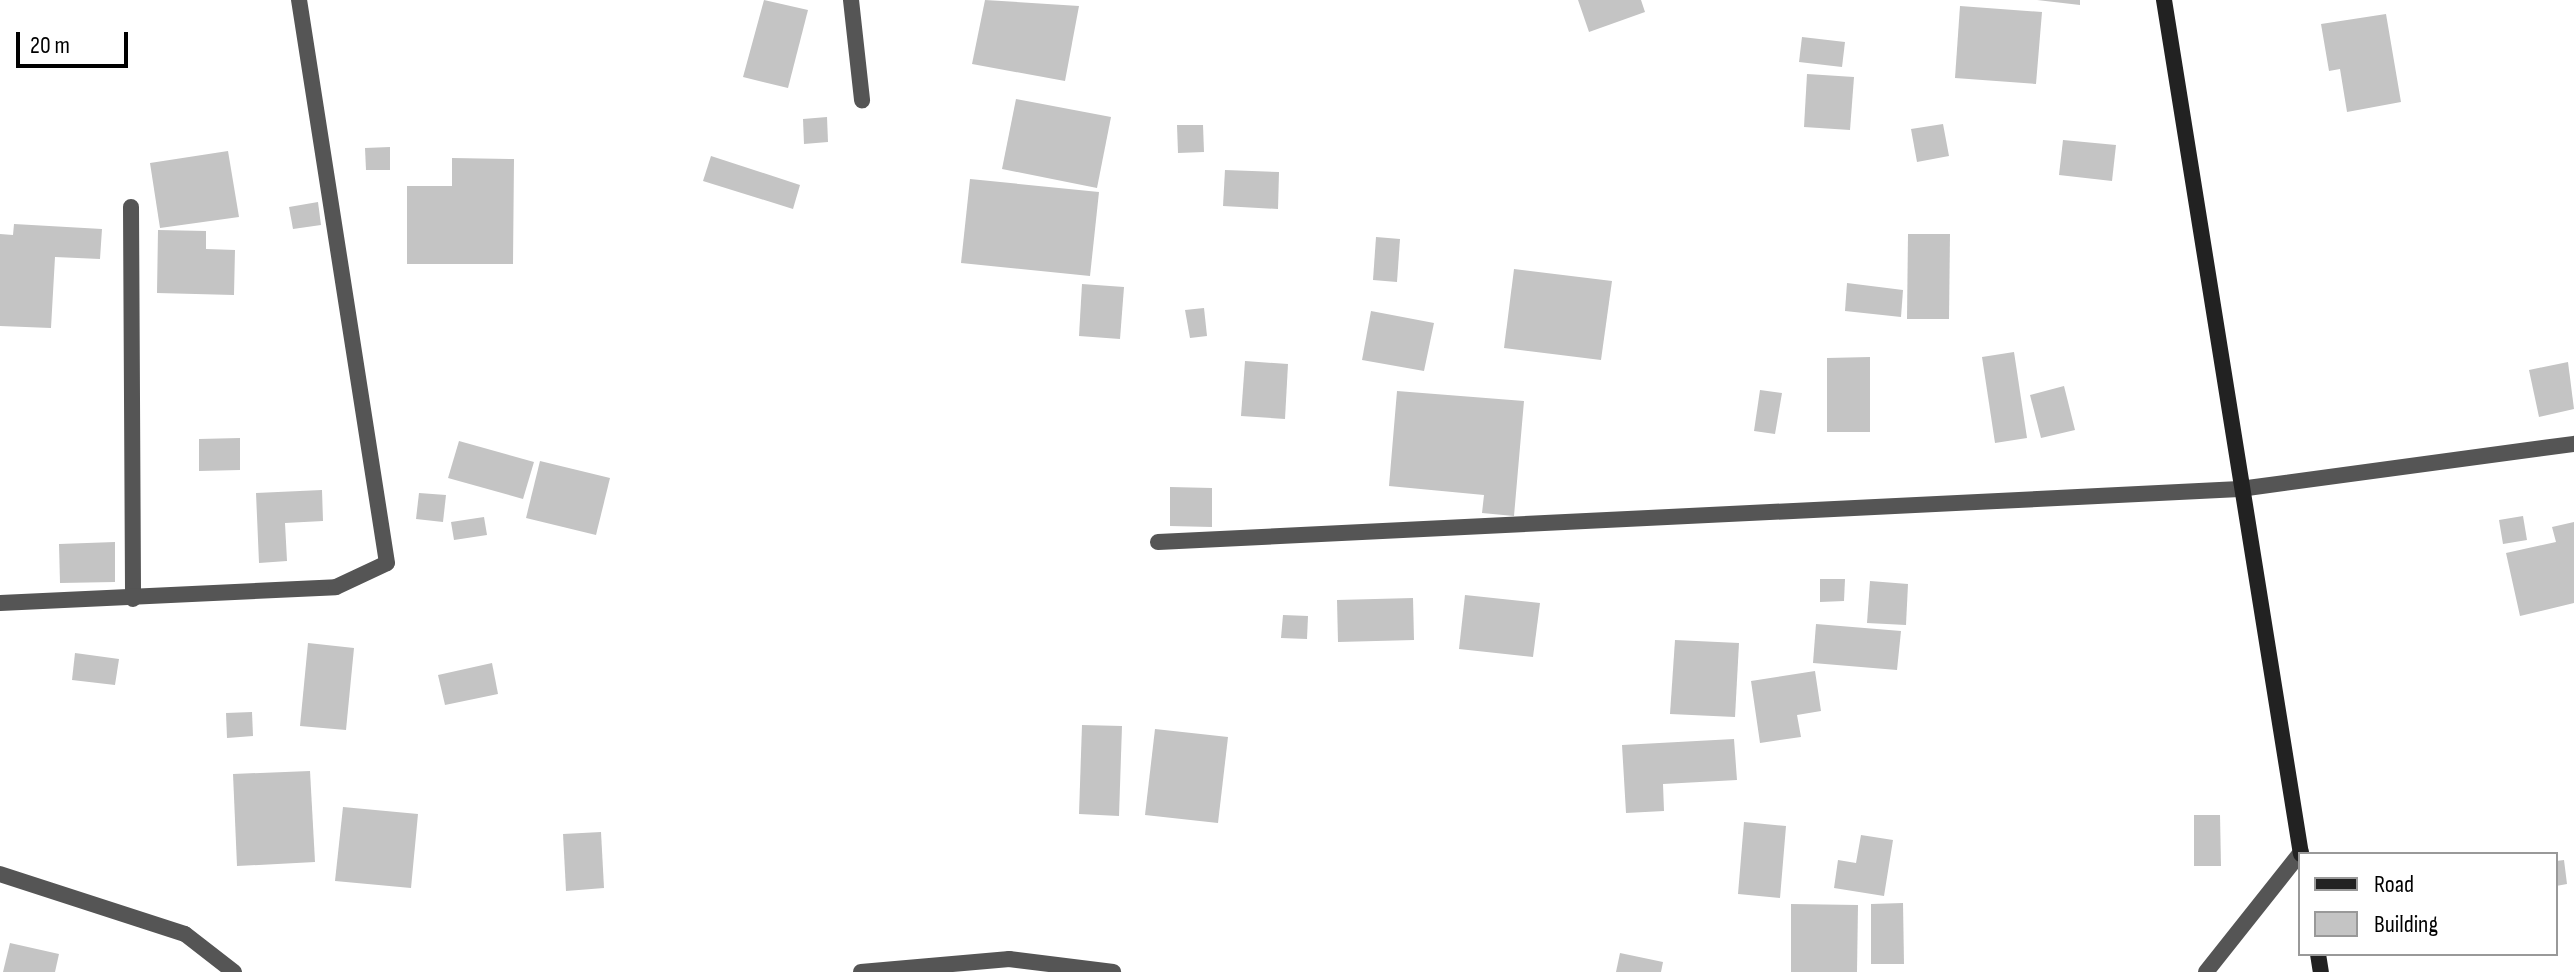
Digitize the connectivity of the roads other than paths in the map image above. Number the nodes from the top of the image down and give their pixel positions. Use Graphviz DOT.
graph roads {
  1 [pos="299,0"];
  2 [pos="851,0"];
  3 [pos="2164,0"];
  4 [pos="862,100"];
  5 [pos="131,207"];
  6 [pos="2574,444"];
  7 [pos="2240,489"];
  8 [pos="1158,542"];
  9 [pos="133,599"];
  10 [pos="0,603"];
  11 [pos="2301,852"];
  12 [pos="2298,857"];
  13 [pos="0,874"];
  14 [pos="939,967"];
  15 [pos="234,972"];
  16 [pos="861,972"];
  17 [pos="1113,972"];
  18 [pos="2206,972"];
  1 -- 9 [label="street"];
  2 -- 4 [label="street"];
  3 -- 7 [label="street"];
  5 -- 9 [label="street"];
  6 -- 7 [label="street"];
  7 -- 8 [label="street"];
  7 -- 11 [label="street"];
  9 -- 10 [label="street"];
  12 -- 18 [label="street"];
  13 -- 15 [label="street"];
  14 -- 16 [label="street"];
  14 -- 17 [label="street"];
}
